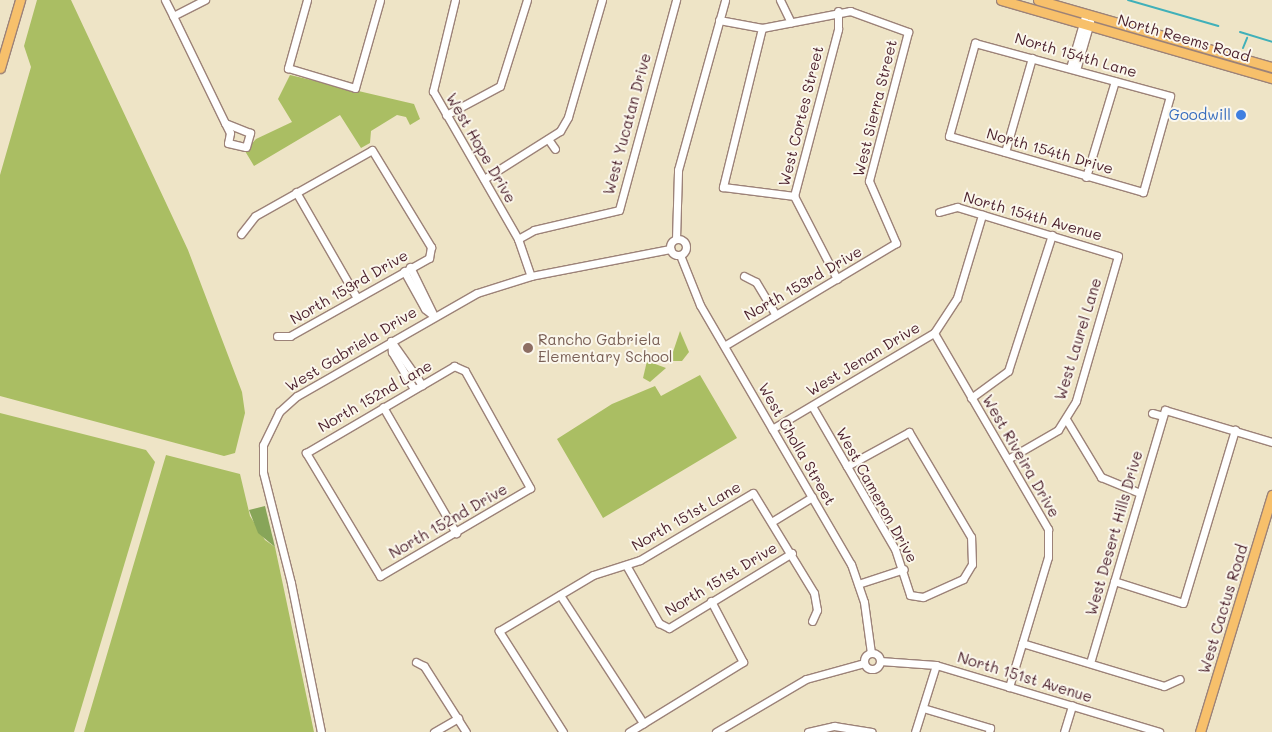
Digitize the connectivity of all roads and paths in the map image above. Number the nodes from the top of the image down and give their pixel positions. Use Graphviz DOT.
graph roads {
  1 [pos="20,0"];
  2 [pos="165,0"];
  3 [pos="204,0"];
  4 [pos="307,0"];
  5 [pos="380,0"];
  6 [pos="454,0"];
  7 [pos="527,0"];
  8 [pos="602,0"];
  9 [pos="676,0"];
  10 [pos="724,0"];
  11 [pos="780,0"];
  12 [pos="1001,0"];
  13 [pos="1038,0"];
  14 [pos="838,11"];
  15 [pos="1089,14"];
  16 [pos="173,16"];
  17 [pos="719,20"];
  18 [pos="791,23"];
  19 [pos="1086,24"];
  20 [pos="762,28"];
  21 [pos="1228,54"];
  22 [pos="1032,58"];
  23 [pos="1225,64"];
  24 [pos="1272,67"];
  25 [pos="0,68"];
  26 [pos="1073,69"];
  27 [pos="1272,78"];
  28 [pos="1115,81"];
  29 [pos="446,115"];
  30 [pos="225,123"];
  31 [pos="949,136"];
  32 [pos="548,139"];
  33 [pos="556,149"];
  34 [pos="1005,152"];
  35 [pos="1086,177"];
  36 [pos="484,179"];
  37 [pos="296,192"];
  38 [pos="1143,192"];
  39 [pos="794,196"];
  40 [pos="939,212"];
  41 [pos="982,215"];
  42 [pos="242,234"];
  43 [pos="1052,235"];
  44 [pos="518,239"];
  45 [pos="676,239"];
  46 [pos="896,243"];
  47 [pos="670,249"];
  48 [pos="680,255"];
  49 [pos="1118,256"];
  50 [pos="410,267"];
  51 [pos="404,272"];
  52 [pos="531,276"];
  53 [pos="744,276"];
  54 [pos="837,279"];
  55 [pos="424,291"];
  56 [pos="417,295"];
  57 [pos="357,298"];
  58 [pos="775,314"];
  59 [pos="434,316"];
  60 [pos="934,332"];
  61 [pos="277,336"];
  62 [pos="391,341"];
  63 [pos="724,346"];
  64 [pos="422,384"];
  65 [pos="414,389"];
  66 [pos="972,398"];
  67 [pos="812,406"];
  68 [pos="383,407"];
  69 [pos="1152,413"];
  70 [pos="1164,413"];
  71 [pos="1066,420"];
  72 [pos="772,429"];
  73 [pos="1235,430"];
  74 [pos="1272,442"];
  75 [pos="1008,459"];
  76 [pos="846,466"];
  77 [pos="530,488"];
  78 [pos="1140,493"];
  79 [pos="1272,495"];
  80 [pos="812,497"];
  81 [pos="773,521"];
  82 [pos="456,533"];
  83 [pos="792,553"];
  84 [pos="626,565"];
  85 [pos="904,569"];
  86 [pos="380,576"];
  87 [pos="1114,581"];
  88 [pos="858,584"];
  89 [pos="560,595"];
  90 [pos="711,601"];
  91 [pos="812,621"];
  92 [pos="1022,643"];
  93 [pos="871,653"];
  94 [pos="880,660"];
  95 [pos="416,662"];
  96 [pos="864,663"];
  97 [pos="1090,663"];
  98 [pos="936,665"];
  99 [pos="1180,679"];
  100 [pos="1009,687"];
  101 [pos="1072,705"];
  102 [pos="923,708"];
  103 [pos="458,718"];
  104 [pos="644,723"];
  105 [pos="990,730"];
  106 [pos="321,732"];
  107 [pos="434,732"];
  108 [pos="466,732"];
  109 [pos="563,732"];
  110 [pos="629,732"];
  111 [pos="716,732"];
  112 [pos="808,732"];
  113 [pos="872,732"];
  114 [pos="915,732"];
  115 [pos="1064,732"];
  116 [pos="1159,732"];
  117 [pos="1200,732"];
  1 -- 25 [label="main road"];
  2 -- 16 [label="street"];
  3 -- 16 [label="street"];
  4 -- 5 [label="street"];
  6 -- 29 [label="street, West Hope Drive"];
  7 -- 29 [label="street"];
  8 -- 32 [label="street"];
  9 -- 44 [label="street, West Yucatan Drive"];
  10 -- 17 [label="street"];
  11 -- 18 [label="street"];
  12 -- 19 [label="main road, North Reems Road"];
  13 -- 15 [label="main road, North Reems Road"];
  14 -- 18 [label="street"];
  14 -- 39 [label="street, West Cortes Street"];
  14 -- 46 [label="street, West Sierra Street"];
  15 -- 19 [label="street"];
  15 -- 21 [label="main road, North Reems Road"];
  16 -- 30 [label="street"];
  17 -- 20 [label="street"];
  17 -- 45 [label="street"];
  18 -- 20 [label="street"];
  19 -- 23 [label="main road, North Reems Road"];
  19 -- 26 [label="street"];
  20 -- 39 [label="street"];
  21 -- 23 [label="main road"];
  21 -- 24 [label="main road, North Reems Road"];
  22 -- 26 [label="street, North 154th Lane"];
  22 -- 31 [label="street, North 154th Lane"];
  22 -- 34 [label="street"];
  23 -- 27 [label="main road, North Reems Road"];
  26 -- 28 [label="street, North 154th Lane"];
  28 -- 35 [label="street"];
  28 -- 38 [label="street, North 154th Lane"];
  29 -- 36 [label="street, West Hope Drive"];
  30 -- 30 [label="street"];
  31 -- 34 [label="street, North 154th Drive"];
  32 -- 33 [label="street"];
  32 -- 36 [label="street"];
  34 -- 35 [label="street, North 154th Drive"];
  35 -- 38 [label="street, North 154th Drive"];
  36 -- 44 [label="street, West Hope Drive"];
  37 -- 42 [label="street"];
  37 -- 50 [label="street, North 153rd Drive"];
  37 -- 57 [label="street"];
  39 -- 54 [label="street, West Cortes Street"];
  40 -- 41 [label="street, North 154th Avenue"];
  41 -- 43 [label="street, North 154th Avenue"];
  41 -- 60 [label="street, West Jenan Drive"];
  43 -- 49 [label="street, North 154th Avenue"];
  43 -- 66 [label="street"];
  44 -- 52 [label="street, West Hope Drive"];
  45 -- 47 [label="street"];
  45 -- 48 [label="street, West Cholla Street"];
  46 -- 54 [label="street, North 153rd Drive"];
  47 -- 48 [label="street"];
  47 -- 52 [label="street, West Gabriela Drive"];
  48 -- 63 [label="street, West Cholla Street"];
  49 -- 71 [label="street, West Laurel Lane"];
  50 -- 51 [label="street, North 153rd Drive"];
  50 -- 55 [label="street"];
  51 -- 56 [label="street"];
  51 -- 57 [label="street, North 153rd Drive"];
  52 -- 59 [label="street, West Gabriela Drive"];
  53 -- 58 [label="street"];
  54 -- 58 [label="street, North 153rd Drive"];
  55 -- 56 [label="street"];
  55 -- 59 [label="street"];
  56 -- 59 [label="street"];
  57 -- 61 [label="street, North 153rd Drive"];
  58 -- 63 [label="street, North 153rd Drive"];
  59 -- 62 [label="street, West Gabriela Drive"];
  60 -- 66 [label="street, West Riveira Drive"];
  60 -- 67 [label="street, West Jenan Drive"];
  62 -- 64 [label="street"];
  62 -- 65 [label="street"];
  62 -- 106 [label="street, West Gabriela Drive"];
  63 -- 72 [label="street, West Cholla Street"];
  64 -- 65 [label="street, North 152nd Lane"];
  64 -- 77 [label="street, North 152nd Lane"];
  65 -- 68 [label="street, North 152nd Lane"];
  66 -- 75 [label="street, West Riveira Drive"];
  67 -- 72 [label="street, West Jenan Drive"];
  67 -- 76 [label="street, West Cameron Drive"];
  68 -- 82 [label="street"];
  68 -- 86 [label="street, North 152nd Lane"];
  69 -- 70 [label="street"];
  70 -- 73 [label="street"];
  70 -- 78 [label="street, West Desert Hills Drive"];
  71 -- 75 [label="street, West Laurel Lane"];
  71 -- 78 [label="street"];
  72 -- 80 [label="street, West Cholla Street"];
  73 -- 74 [label="street"];
  73 -- 87 [label="street"];
  75 -- 92 [label="street, West Riveira Drive"];
  76 -- 85 [label="street, West Cameron Drive"];
  76 -- 85 [label="street, West Cameron Drive"];
  77 -- 82 [label="street, North 152nd Drive"];
  78 -- 87 [label="street, West Desert Hills Drive"];
  79 -- 117 [label="main road, West Cactus Road"];
  80 -- 81 [label="street"];
  80 -- 88 [label="street, West Cholla Street"];
  81 -- 83 [label="street"];
  81 -- 84 [label="street, North 151st Lane"];
  82 -- 86 [label="street, North 152nd Drive"];
  83 -- 90 [label="street, North 151st Drive"];
  83 -- 91 [label="street"];
  84 -- 89 [label="street, North 151st Lane"];
  84 -- 90 [label="street, North 151st Drive"];
  85 -- 88 [label="street"];
  87 -- 97 [label="street, West Desert Hills Drive"];
  88 -- 93 [label="street, West Cholla Street"];
  89 -- 104 [label="street"];
  89 -- 109 [label="street, North 151st Lane"];
  90 -- 104 [label="street"];
  92 -- 97 [label="street"];
  92 -- 100 [label="street, West Riveira Drive"];
  93 -- 94 [label="street"];
  93 -- 96 [label="street"];
  94 -- 96 [label="street, North 151st Avenue"];
  94 -- 98 [label="street, North 151st Avenue"];
  95 -- 103 [label="street"];
  96 -- 111 [label="street"];
  97 -- 99 [label="street"];
  98 -- 100 [label="street, North 151st Avenue"];
  98 -- 102 [label="street"];
  100 -- 101 [label="street, North 151st Avenue"];
  101 -- 115 [label="street"];
  101 -- 116 [label="street, North 151st Avenue"];
  102 -- 105 [label="street"];
  102 -- 114 [label="street"];
  103 -- 107 [label="street"];
  103 -- 108 [label="street"];
  104 -- 110 [label="street"];
  112 -- 113 [label="street"];
}
